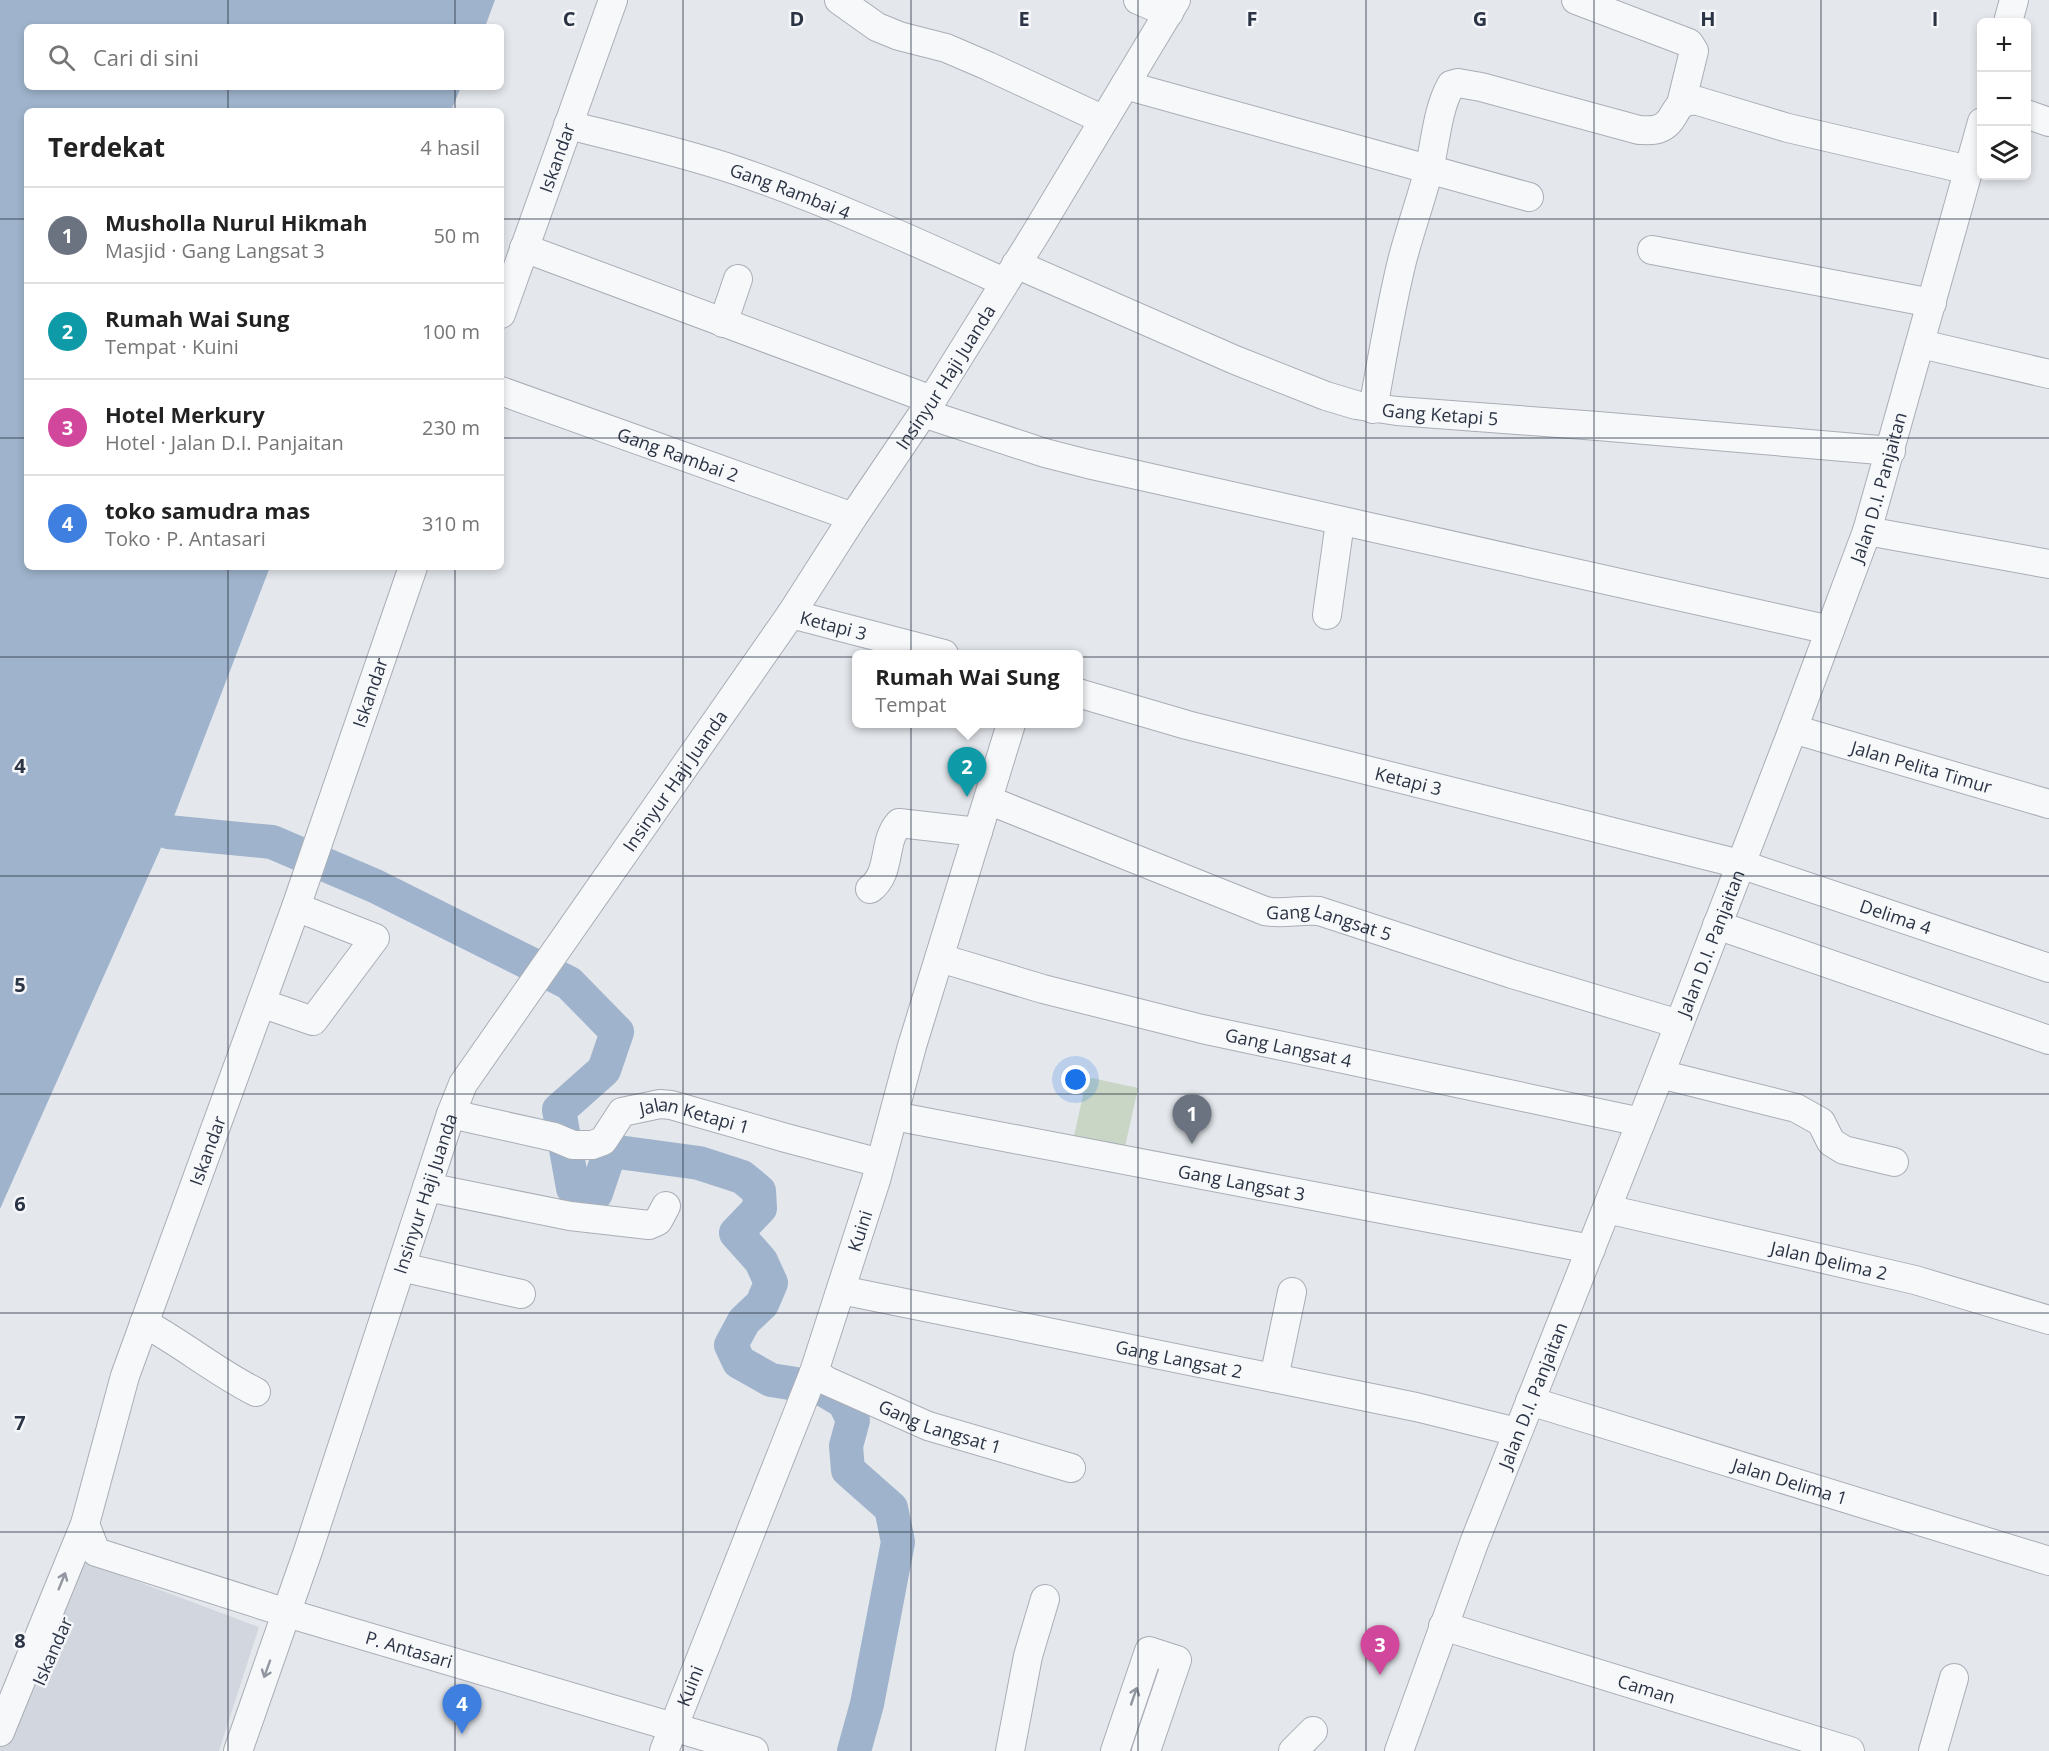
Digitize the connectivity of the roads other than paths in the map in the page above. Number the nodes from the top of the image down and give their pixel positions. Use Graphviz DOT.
graph roads {
  1 [pos="613,0"];
  2 [pos="839,0"];
  3 [pos="1138,0"];
  4 [pos="1576,0"];
  5 [pos="2014,0"];
  6 [pos="1172,6"];
  7 [pos="2009,18"];
  8 [pos="1125,85"];
  9 [pos="1681,104"];
  10 [pos="2031,116"];
  11 [pos="1104,120"];
  12 [pos="2049,122"];
  13 [pos="568,125"];
  14 [pos="1981,126"];
  15 [pos="1429,169"];
  16 [pos="1969,170"];
  17 [pos="1528,196"];
  18 [pos="524,248"];
  19 [pos="1652,250"];
  20 [pos="1010,273"];
  21 [pos="738,279"];
  22 [pos="1932,303"];
  23 [pos="504,305"];
  24 [pos="723,323"];
  25 [pos="1921,344"];
  26 [pos="2049,374"];
  27 [pos="504,392"];
  28 [pos="927,407"];
  29 [pos="1373,409"];
  30 [pos="1891,451"];
  31 [pos="853,517"];
  32 [pos="1340,522"];
  33 [pos="1867,531"];
  34 [pos="2049,564"];
  35 [pos="412,570"];
  36 [pos="791,614"];
  37 [pos="1327,615"];
  38 [pos="1830,630"];
  39 [pos="929,650"];
  40 [pos="1083,694"];
  41 [pos="1010,728"];
  42 [pos="1793,729"];
  43 [pos="988,800"];
  44 [pos="2049,804"];
  45 [pos="978,832"];
  46 [pos="1740,864"];
  47 [pos="870,889"];
  48 [pos="299,898"];
  49 [pos="1717,925"];
  50 [pos="940,958"];
  51 [pos="2049,968"];
  52 [pos="261,1003"];
  53 [pos="1679,1024"];
  54 [pos="2049,1040"];
  55 [pos="1660,1074"];
  56 [pos="451,1114"];
  57 [pos="894,1116"];
  58 [pos="1641,1122"];
  59 [pos="1894,1161"];
  60 [pos="880,1163"];
  61 [pos="427,1188"];
  62 [pos="666,1206"];
  63 [pos="1607,1209"];
  64 [pos="1591,1249"];
  65 [pos="401,1267"];
  66 [pos="841,1290"];
  67 [pos="1292,1292"];
  68 [pos="521,1294"];
  69 [pos="2049,1320"];
  70 [pos="144,1323"];
  71 [pos="1274,1378"];
  72 [pos="810,1383"];
  73 [pos="256,1392"];
  74 [pos="1530,1401"];
  75 [pos="1517,1432"];
  76 [pos="1071,1468"];
  77 [pos="85,1524"];
  78 [pos="96,1551"];
  79 [pos="2049,1561"];
  80 [pos="1044,1599"];
  81 [pos="287,1613"];
  82 [pos="1443,1626"];
  83 [pos="1954,1678"];
  84 [pos="2,1720"];
  85 [pos="1313,1731"];
  86 [pos="669,1738"];
  87 [pos="8,1751"];
  88 [pos="238,1751"];
  89 [pos="754,1751"];
  90 [pos="1010,1751"];
  91 [pos="1115,1751"];
  92 [pos="1146,1751"];
  93 [pos="1293,1751"];
  94 [pos="1399,1751"];
  95 [pos="1850,1751"];
  96 [pos="1933,1751"];
  1 -- 13 [label="street, Iskandar"];
  2 -- 11 [label="street"];
  3 -- 6 [label="street"];
  4 -- 9 [label="street"];
  5 -- 7 [label="street"];
  6 -- 8 [label="street, Insinyur Haji Juanda"];
  8 -- 11 [label="street, Insinyur Haji Juanda"];
  8 -- 15 [label="street"];
  9 -- 15 [label="street"];
  9 -- 16 [label="street"];
  10 -- 12 [label="street"];
  11 -- 20 [label="street, Insinyur Haji Juanda"];
  13 -- 18 [label="street, Iskandar"];
  13 -- 20 [label="street, Gang Rambai 4"];
  14 -- 16 [label="street, Jalan D.I. Panjaitan"];
  15 -- 17 [label="street"];
  15 -- 29 [label="street"];
  16 -- 22 [label="street, Jalan D.I. Panjaitan"];
  18 -- 23 [label="street, Iskandar"];
  18 -- 24 [label="street"];
  19 -- 22 [label="street"];
  20 -- 28 [label="street, Insinyur Haji Juanda"];
  20 -- 29 [label="street, Gang Ketapi 5"];
  21 -- 24 [label="street"];
  22 -- 25 [label="street, Jalan D.I. Panjaitan"];
  24 -- 28 [label="street"];
  25 -- 26 [label="street"];
  25 -- 30 [label="street, Jalan D.I. Panjaitan"];
  27 -- 31 [label="street, Gang Rambai 2"];
  28 -- 31 [label="street, Insinyur Haji Juanda"];
  28 -- 32 [label="street"];
  29 -- 30 [label="street, Gang Ketapi 5"];
  30 -- 33 [label="street, Jalan D.I. Panjaitan"];
  31 -- 36 [label="street, Insinyur Haji Juanda"];
  32 -- 37 [label="street"];
  32 -- 38 [label="street"];
  33 -- 34 [label="street"];
  33 -- 38 [label="street, Jalan D.I. Panjaitan"];
  35 -- 48 [label="street, Iskandar"];
  36 -- 39 [label="street, Ketapi 3"];
  36 -- 56 [label="street, Insinyur Haji Juanda"];
  38 -- 42 [label="street, Jalan D.I. Panjaitan"];
  40 -- 46 [label="street, Ketapi 3"];
  41 -- 43 [label="street, Kuini"];
  42 -- 44 [label="street, Jalan Pelita Timur"];
  42 -- 46 [label="street, Jalan D.I. Panjaitan"];
  43 -- 45 [label="street, Kuini"];
  43 -- 53 [label="street, Gang Langsat 5"];
  45 -- 47 [label="street"];
  45 -- 50 [label="street, Kuini"];
  46 -- 49 [label="street, Jalan D.I. Panjaitan"];
  46 -- 51 [label="street, Delima 4"];
  48 -- 52 [label="street, Iskandar"];
  48 -- 52 [label="street"];
  49 -- 53 [label="street, Jalan D.I. Panjaitan"];
  49 -- 54 [label="street"];
  50 -- 57 [label="street, Kuini"];
  50 -- 58 [label="street, Gang Langsat 4"];
  52 -- 70 [label="street, Iskandar"];
  53 -- 55 [label="street, Jalan D.I. Panjaitan"];
  55 -- 58 [label="street, Jalan D.I. Panjaitan"];
  55 -- 59 [label="street"];
  56 -- 60 [label="street, Jalan Ketapi 1"];
  56 -- 61 [label="street, Insinyur Haji Juanda"];
  57 -- 60 [label="street, Kuini"];
  57 -- 64 [label="street, Gang Langsat 3"];
  58 -- 63 [label="street, Jalan D.I. Panjaitan"];
  60 -- 66 [label="street, Kuini"];
  61 -- 62 [label="street"];
  61 -- 65 [label="street, Insinyur Haji Juanda"];
  63 -- 64 [label="street, Jalan D.I. Panjaitan"];
  63 -- 69 [label="street, Jalan Delima 2"];
  64 -- 74 [label="street, Jalan D.I. Panjaitan"];
  65 -- 68 [label="street"];
  65 -- 81 [label="street, Insinyur Haji Juanda"];
  66 -- 71 [label="street, Gang Langsat 2"];
  66 -- 72 [label="street, Kuini"];
  67 -- 71 [label="street"];
  70 -- 73 [label="street"];
  70 -- 77 [label="street, Iskandar"];
  71 -- 75 [label="street, Gang Langsat 2"];
  72 -- 76 [label="street, Gang Langsat 1"];
  72 -- 86 [label="street, Kuini"];
  74 -- 75 [label="street, Jalan D.I. Panjaitan"];
  74 -- 79 [label="street, Jalan Delima 1"];
  75 -- 82 [label="street, Jalan D.I. Panjaitan"];
  77 -- 78 [label="street"];
  84 -- 77 [label="street, Iskandar, one-way"];
  78 -- 81 [label="street, P. Antasari"];
  78 -- 87 [label="street, Iskandar"];
  80 -- 90 [label="street"];
  81 -- 86 [label="street, P. Antasari"];
  81 -- 88 [label="street, Insinyur Haji Juanda, one-way"];
  82 -- 94 [label="street, Jalan D.I. Panjaitan"];
  82 -- 95 [label="street, Caman"];
  83 -- 96 [label="street"];
  85 -- 93 [label="street"];
  86 -- 89 [label="street, P. Antasari"];
  91 -- 92 [label="street, one-way"];
}
